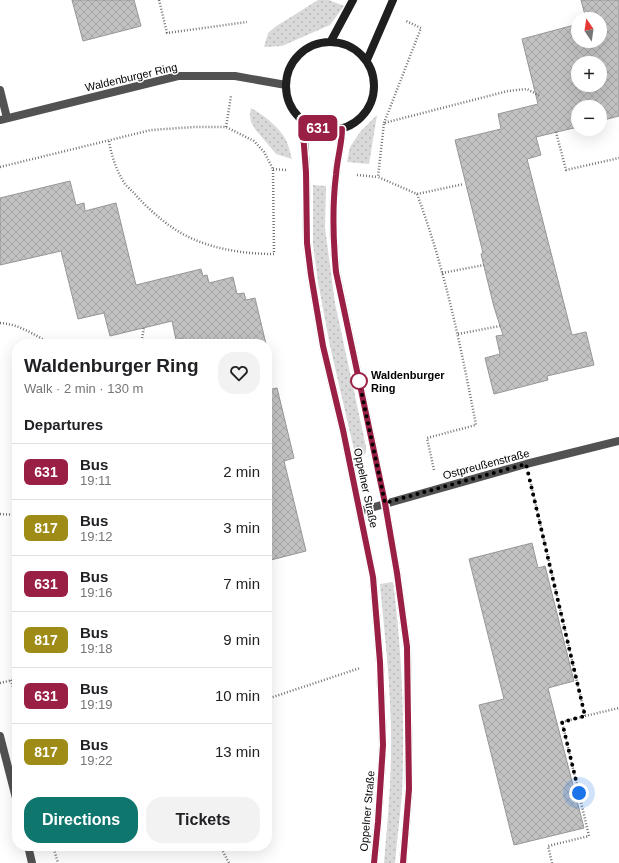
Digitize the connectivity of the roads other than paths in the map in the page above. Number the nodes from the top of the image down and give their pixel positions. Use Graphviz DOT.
graph roads {
  1 [pos="353,0"];
  2 [pos="393,0"];
  3 [pos="331,41"];
  4 [pos="367,60"];
  5 [pos="286,85"];
  6 [pos="0,90"];
  7 [pos="3,119"];
  8 [pos="302,120"];
  9 [pos="342,129"];
  10 [pos="619,442"];
  11 [pos="385,503"];
  12 [pos="360,511"];
  13 [pos="0,736"];
  14 [pos="12,783"];
  15 [pos="29,851"];
  16 [pos="32,863"];
  17 [pos="374,863"];
  18 [pos="403,863"];
  1 -- 3 [label="street"];
  2 -- 4 [label="street"];
  3 -- 4 [label="street"];
  3 -- 5 [label="street"];
  4 -- 9 [label="street"];
  5 -- 7 [label="street, Waldenburger Ring"];
  5 -- 8 [label="street"];
  6 -- 7 [label="street, Waldenburger Ring"];
  8 -- 9 [label="street"];
  8 -- 12 [label="street, Oppelner Straße"];
  9 -- 11 [label="street, Oppelner Straße"];
  10 -- 11 [label="street, Ostpreußenstraße"];
  11 -- 12 [label="street, Ostpreußenstraße"];
  11 -- 18 [label="street, Oppelner Straße"];
  12 -- 17 [label="street, Oppelner Straße"];
  13 -- 14 [label="street"];
  15 -- 16 [label="street"];
}
